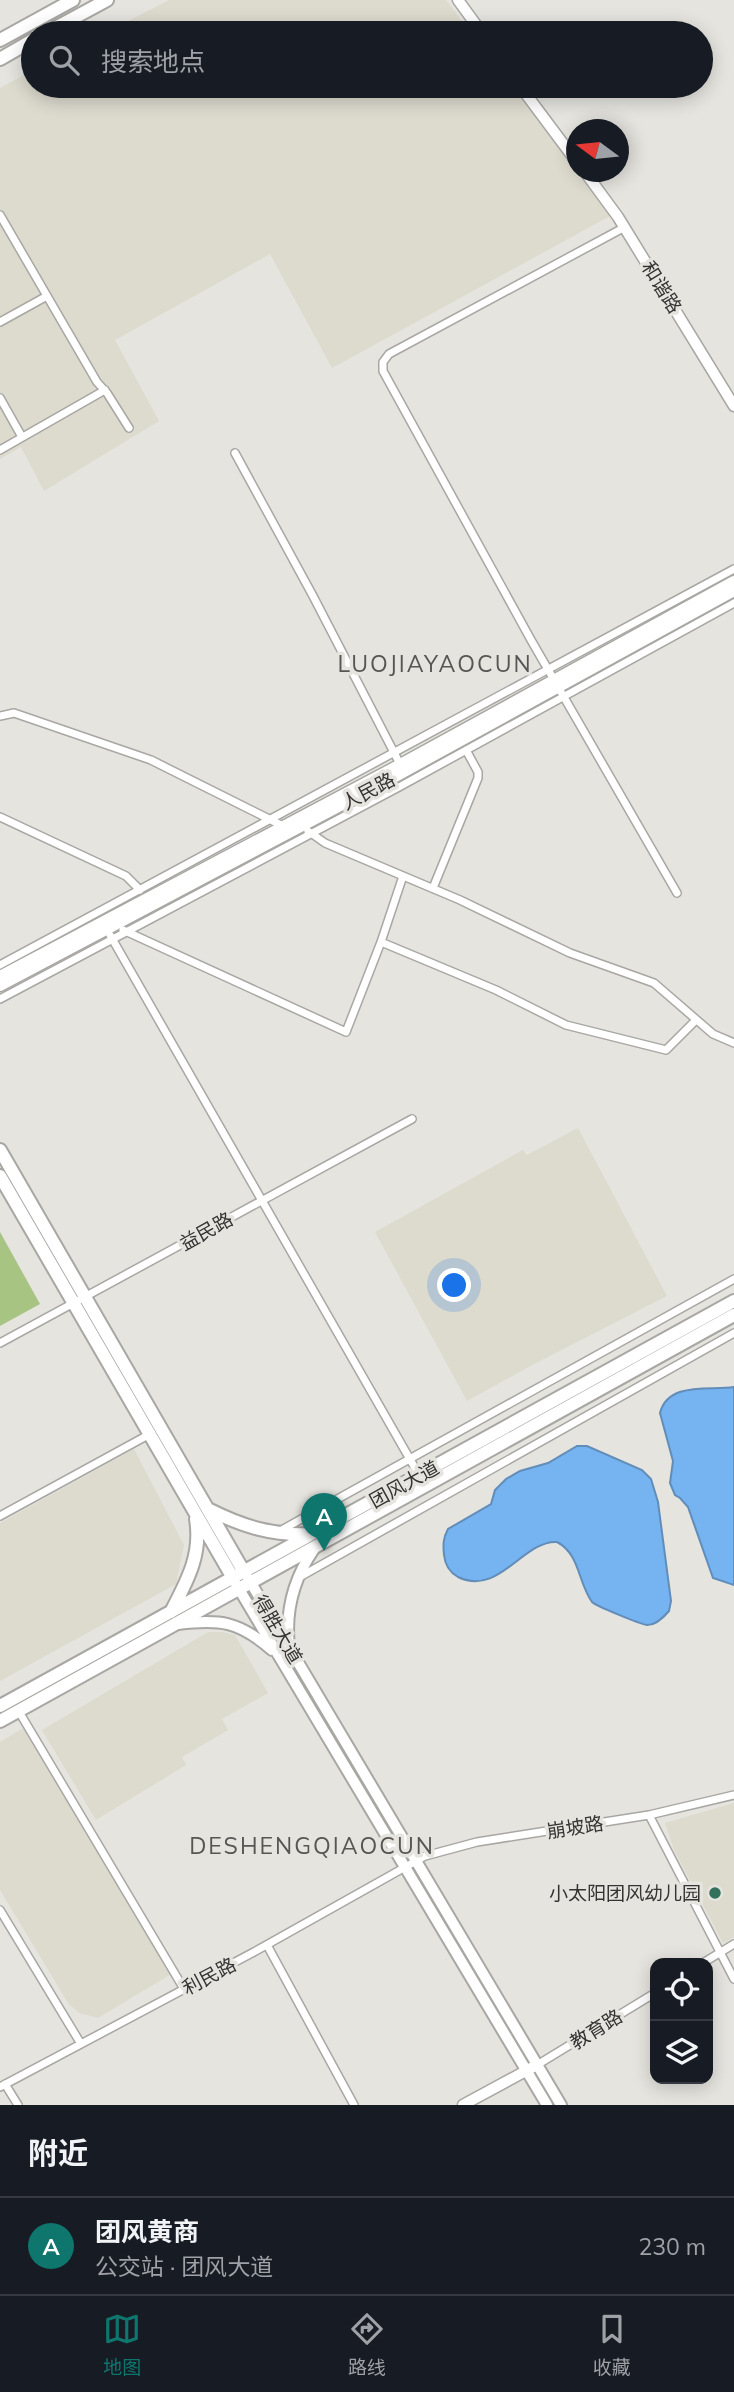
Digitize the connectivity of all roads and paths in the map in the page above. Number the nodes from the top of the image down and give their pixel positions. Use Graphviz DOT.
graph roads {
  1 [pos="73,0"];
  2 [pos="107,0"];
  3 [pos="458,0"];
  4 [pos="35,21"];
  5 [pos="68,21"];
  6 [pos="473,21"];
  7 [pos="21,28"];
  8 [pos="0,40"];
  9 [pos="21,47"];
  10 [pos="0,58"];
  11 [pos="529,98"];
  12 [pos="566,148"];
  13 [pos="592,182"];
  14 [pos="0,215"];
  15 [pos="625,227"];
  16 [pos="47,296"];
  17 [pos="0,322"];
  18 [pos="105,390"];
  19 [pos="0,398"];
  20 [pos="734,406"];
  21 [pos="128,428"];
  22 [pos="22,437"];
  23 [pos="0,450"];
  24 [pos="235,453"];
  25 [pos="734,569"];
  26 [pos="734,581"];
  27 [pos="734,591"];
  28 [pos="734,603"];
  29 [pos="548,670"];
  30 [pos="558,688"];
  31 [pos="0,716"];
  32 [pos="466,750"];
  33 [pos="394,753"];
  34 [pos="400,764"];
  35 [pos="0,817"];
  36 [pos="270,820"];
  37 [pos="283,826"];
  38 [pos="302,826"];
  39 [pos="311,833"];
  40 [pos="403,876"];
  41 [pos="433,888"];
  42 [pos="141,890"];
  43 [pos="677,893"];
  44 [pos="110,931"];
  45 [pos="125,931"];
  46 [pos="381,942"];
  47 [pos="0,965"];
  48 [pos="0,976"];
  49 [pos="0,986"];
  50 [pos="0,999"];
  51 [pos="696,1020"];
  52 [pos="734,1042"];
  53 [pos="412,1119"];
  54 [pos="0,1150"];
  55 [pos="0,1176"];
  56 [pos="262,1201"];
  57 [pos="734,1279"];
  58 [pos="80,1301"];
  59 [pos="734,1301"];
  60 [pos="734,1315"];
  61 [pos="734,1333"];
  62 [pos="0,1343"];
  63 [pos="150,1434"];
  64 [pos="410,1459"];
  65 [pos="419,1475"];
  66 [pos="208,1509"];
  67 [pos="195,1512"];
  68 [pos="0,1516"];
  69 [pos="276,1533"];
  70 [pos="314,1540"];
  71 [pos="298,1578"];
  72 [pos="242,1580"];
  73 [pos="173,1619"];
  74 [pos="290,1648"];
  75 [pos="279,1656"];
  76 [pos="0,1706"];
  77 [pos="19,1710"];
  78 [pos="0,1721"];
  79 [pos="734,1795"];
  80 [pos="649,1815"];
  81 [pos="416,1861"];
  82 [pos="405,1868"];
  83 [pos="0,1910"];
  84 [pos="734,1944"];
  85 [pos="267,1945"];
  86 [pos="720,1953"];
  87 [pos="712,1958"];
  88 [pos="734,1979"];
  89 [pos="184,1989"];
  90 [pos="650,1996"];
  91 [pos="81,2044"];
  92 [pos="537,2065"];
  93 [pos="526,2071"];
  94 [pos="3,2086"];
  95 [pos="18,2105"];
  96 [pos="354,2105"];
  97 [pos="463,2105"];
  98 [pos="547,2105"];
  99 [pos="561,2105"];
  1 -- 4 [label="main road"];
  2 -- 5 [label="main road"];
  3 -- 6 [label="street"];
  7 -- 8 [label="main road"];
  9 -- 10 [label="main road"];
  11 -- 12 [label="street"];
  13 -- 15 [label="street, 和谐路"];
  14 -- 16 [label="street"];
  15 -- 20 [label="street, 和谐路"];
  15 -- 29 [label="street"];
  16 -- 17 [label="street"];
  16 -- 18 [label="street"];
  18 -- 21 [label="street"];
  18 -- 22 [label="street"];
  19 -- 22 [label="street"];
  22 -- 23 [label="street"];
  24 -- 33 [label="street"];
  25 -- 29 [label="street"];
  26 -- 30 [label="street, 人民路"];
  27 -- 30 [label="street, 人民路"];
  28 -- 30 [label="street"];
  29 -- 30 [label="street"];
  29 -- 33 [label="street"];
  30 -- 32 [label="street"];
  30 -- 34 [label="street, 人民路"];
  30 -- 38 [label="street, 人民路"];
  30 -- 43 [label="street"];
  31 -- 36 [label="street"];
  32 -- 39 [label="street"];
  32 -- 41 [label="street"];
  33 -- 34 [label="street"];
  33 -- 36 [label="street"];
  34 -- 37 [label="street, 人民路"];
  35 -- 42 [label="street"];
  36 -- 37 [label="street"];
  36 -- 42 [label="street"];
  37 -- 48 [label="street, 人民路"];
  38 -- 39 [label="street"];
  38 -- 44 [label="street, 人民路"];
  39 -- 40 [label="street"];
  39 -- 45 [label="street"];
  40 -- 41 [label="street"];
  40 -- 46 [label="street"];
  41 -- 51 [label="street"];
  42 -- 47 [label="street"];
  44 -- 45 [label="street"];
  44 -- 45 [label="street"];
  44 -- 49 [label="street, 人民路"];
  44 -- 50 [label="street"];
  44 -- 56 [label="street"];
  45 -- 46 [label="street"];
  46 -- 51 [label="street"];
  51 -- 52 [label="street"];
  53 -- 56 [label="street, 益民路"];
  54 -- 58 [label="main road, 得胜大道"];
  55 -- 58 [label="main road, 得胜大道"];
  56 -- 58 [label="street, 益民路"];
  56 -- 64 [label="street"];
  57 -- 64 [label="street"];
  58 -- 62 [label="street, 益民路"];
  58 -- 63 [label="main road, 得胜大道"];
  58 -- 66 [label="main road, 得胜大道"];
  59 -- 65 [label="main road, 团风大道"];
  60 -- 70 [label="main road, 团风大道"];
  61 -- 71 [label="street"];
  63 -- 67 [label="main road, 得胜大道"];
  63 -- 68 [label="street"];
  64 -- 65 [label="street"];
  64 -- 69 [label="street"];
  65 -- 70 [label="main road, 团风大道"];
  66 -- 69 [label="main road"];
  66 -- 72 [label="main road, 得胜大道"];
  67 -- 72 [label="main road, 得胜大道"];
  67 -- 73 [label="main road"];
  69 -- 70 [label="main road"];
  70 -- 71 [label="main road"];
  70 -- 72 [label="main road, 团风大道"];
  71 -- 74 [label="main road"];
  72 -- 73 [label="main road, 团风大道"];
  72 -- 74 [label="main road, 得胜大道"];
  72 -- 75 [label="main road, 得胜大道"];
  73 -- 75 [label="main road"];
  73 -- 76 [label="main road, 团风大道"];
  73 -- 77 [label="main road, 团风大道"];
  74 -- 81 [label="main road, 得胜大道"];
  75 -- 82 [label="main road, 得胜大道"];
  77 -- 78 [label="main road, 团风大道"];
  77 -- 89 [label="street"];
  79 -- 80 [label="street, 崩坡路"];
  80 -- 81 [label="street, 崩坡路"];
  80 -- 86 [label="street"];
  81 -- 82 [label="street, 利民路"];
  81 -- 92 [label="main road, 得胜大道"];
  82 -- 85 [label="street, 利民路"];
  82 -- 93 [label="main road, 得胜大道"];
  83 -- 91 [label="street"];
  84 -- 86 [label="street"];
  85 -- 89 [label="street, 利民路"];
  85 -- 96 [label="street"];
  86 -- 87 [label="street"];
  86 -- 88 [label="street"];
  89 -- 91 [label="street, 利民路"];
  90 -- 92 [label="street, 教育路"];
  91 -- 94 [label="street, 利民路"];
  92 -- 93 [label="street"];
  92 -- 99 [label="main road, 得胜大道"];
  93 -- 97 [label="street"];
  93 -- 98 [label="main road, 得胜大道"];
  94 -- 95 [label="street"];
}
